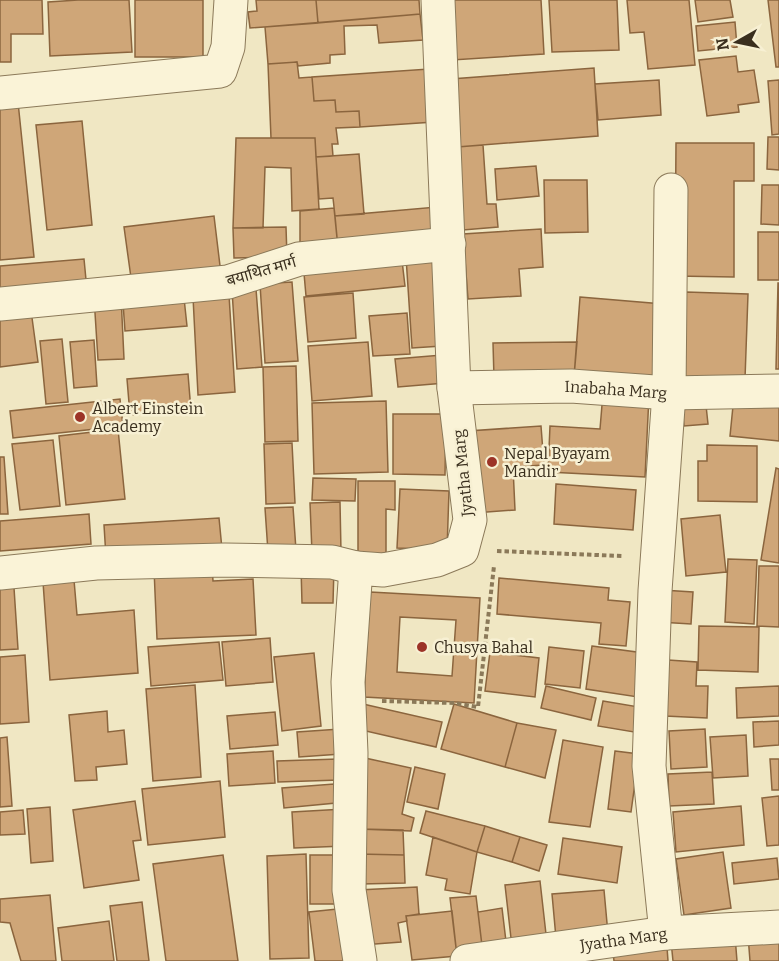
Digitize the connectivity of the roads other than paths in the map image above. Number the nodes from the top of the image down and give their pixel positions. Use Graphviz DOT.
graph roads {
  1 [pos="231,0"];
  2 [pos="438,0"];
  3 [pos="0,93"];
  4 [pos="671,190"];
  5 [pos="449,244"];
  6 [pos="0,304"];
  7 [pos="454,388"];
  8 [pos="779,391"];
  9 [pos="669,393"];
  10 [pos="356,568"];
  11 [pos="0,573"];
  12 [pos="779,927"];
  13 [pos="666,933"];
  14 [pos="360,961"];
  15 [pos="467,961"];
  1 -- 3 [label="street"];
  2 -- 5 [label="street, Jyatha Marg"];
  4 -- 9 [label="street"];
  5 -- 6 [label="street, बयाथित मार्ग"];
  5 -- 7 [label="street, Jyatha Marg"];
  7 -- 9 [label="street, Inabaha Marg"];
  7 -- 10 [label="street, Jyatha Marg"];
  8 -- 9 [label="street, Inabaha Marg"];
  9 -- 13 [label="street"];
  10 -- 11 [label="street"];
  10 -- 14 [label="street"];
  12 -- 13 [label="street, Jyatha Marg"];
  13 -- 15 [label="street, Jyatha Marg"];
}
